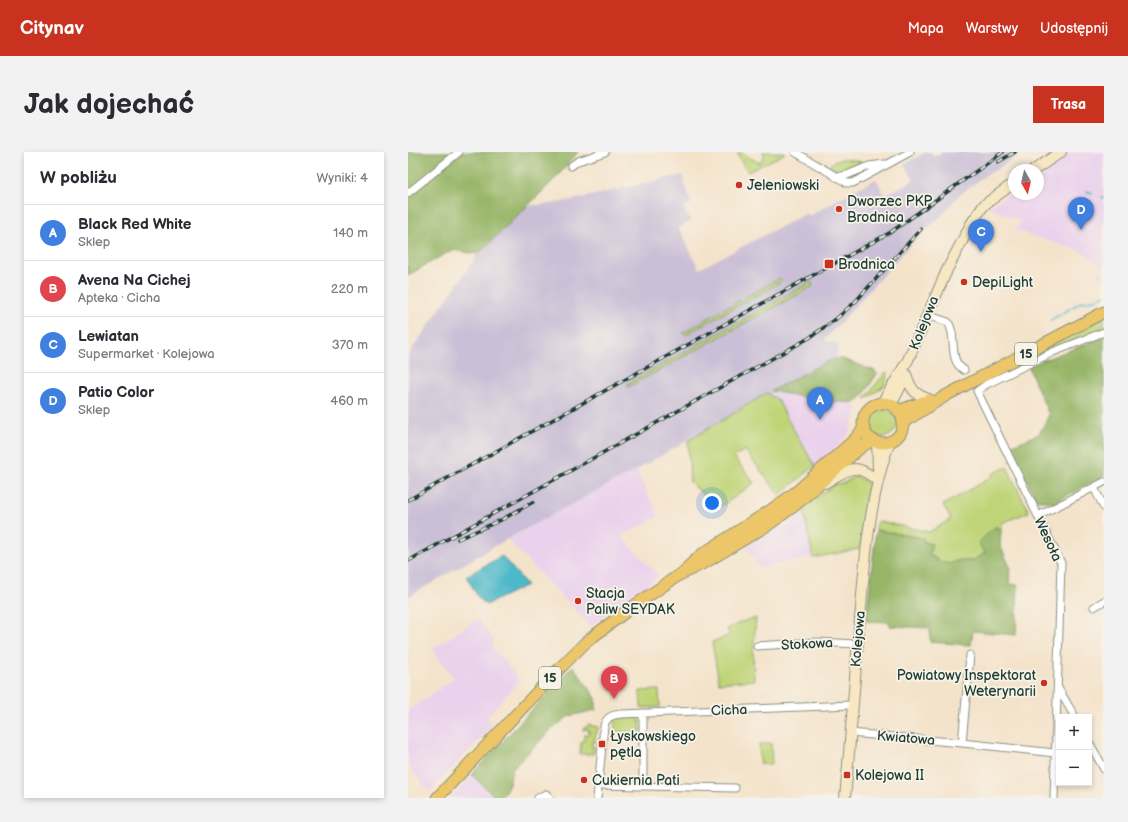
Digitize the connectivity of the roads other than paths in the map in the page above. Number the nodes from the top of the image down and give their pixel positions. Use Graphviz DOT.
graph roads {
  1 [pos="460,152"];
  2 [pos="605,152"];
  3 [pos="795,152"];
  4 [pos="910,152"];
  5 [pos="1061,152"];
  6 [pos="1043,164"];
  7 [pos="571,166"];
  8 [pos="1008,187"];
  9 [pos="408,193"];
  10 [pos="1104,312"];
  11 [pos="930,316"];
  12 [pos="1104,332"];
  13 [pos="964,370"];
  14 [pos="906,374"];
  15 [pos="947,395"];
  16 [pos="932,400"];
  17 [pos="890,407"];
  18 [pos="902,423"];
  19 [pos="864,428"];
  20 [pos="875,441"];
  21 [pos="890,441"];
  22 [pos="878,481"];
  23 [pos="1104,482"];
  24 [pos="816,488"];
  25 [pos="1094,488"];
  26 [pos="1104,507"];
  27 [pos="1038,516"];
  28 [pos="679,575"];
  29 [pos="1104,601"];
  30 [pos="1094,607"];
  31 [pos="858,644"];
  32 [pos="757,646"];
  33 [pos="970,655"];
  34 [pos="1058,688"];
  35 [pos="852,705"];
  36 [pos="643,713"];
  37 [pos="1057,714"];
  38 [pos="1073,714"];
  39 [pos="850,733"];
  40 [pos="962,743"];
  41 [pos="1092,747"];
  42 [pos="1056,749"];
  43 [pos="1104,769"];
  44 [pos="598,785"];
  45 [pos="643,786"];
  46 [pos="735,788"];
  47 [pos="437,798"];
  48 [pos="538,798"];
  49 [pos="550,798"];
  50 [pos="597,798"];
  51 [pos="845,798"];
  52 [pos="1054,798"];
  1 -- 9 [label="street"];
  2 -- 7 [label="street"];
  3 -- 4 [label="street"];
  5 -- 6 [label="street"];
  8 -- 11 [label="street, Kolejowa"];
  10 -- 15 [label="main road, 15"];
  11 -- 13 [label="street"];
  11 -- 14 [label="street, Kolejowa"];
  11 -- 17 [label="street, Kolejowa"];
  12 -- 27 [label="street, Wesoła"];
  14 -- 16 [label="street"];
  14 -- 17 [label="street, Kolejowa"];
  15 -- 16 [label="main road, 15"];
  15 -- 18 [label="main road, 15"];
  16 -- 17 [label="main road, 15"];
  17 -- 18 [label="main road"];
  17 -- 19 [label="main road, 15"];
  18 -- 21 [label="main road, 15"];
  19 -- 20 [label="main road"];
  19 -- 28 [label="main road, 15"];
  20 -- 21 [label="main road, 15"];
  20 -- 22 [label="street, Kolejowa"];
  20 -- 24 [label="main road, 15"];
  21 -- 22 [label="street, Kolejowa"];
  22 -- 24 [label="street"];
  22 -- 31 [label="street, Kolejowa"];
  23 -- 25 [label="street"];
  24 -- 28 [label="main road, 15"];
  25 -- 26 [label="street"];
  25 -- 27 [label="street"];
  27 -- 34 [label="street, Wesoła"];
  28 -- 47 [label="main road, 15"];
  29 -- 30 [label="street"];
  31 -- 32 [label="street, Stokowa"];
  31 -- 35 [label="street, Kolejowa"];
  33 -- 40 [label="street"];
  34 -- 37 [label="street, Wesoła"];
  34 -- 38 [label="street"];
  35 -- 36 [label="street, Cicha"];
  35 -- 39 [label="street, Kolejowa"];
  36 -- 44 [label="street, Cicha"];
  36 -- 45 [label="street"];
  39 -- 40 [label="street, Kwiatowa"];
  39 -- 51 [label="street, Kolejowa"];
  40 -- 42 [label="street, Kwiatowa"];
  41 -- 43 [label="street"];
  42 -- 52 [label="street, Wesoła"];
  44 -- 45 [label="street"];
  44 -- 50 [label="street"];
  45 -- 46 [label="street"];
  48 -- 49 [label="street"];
}
